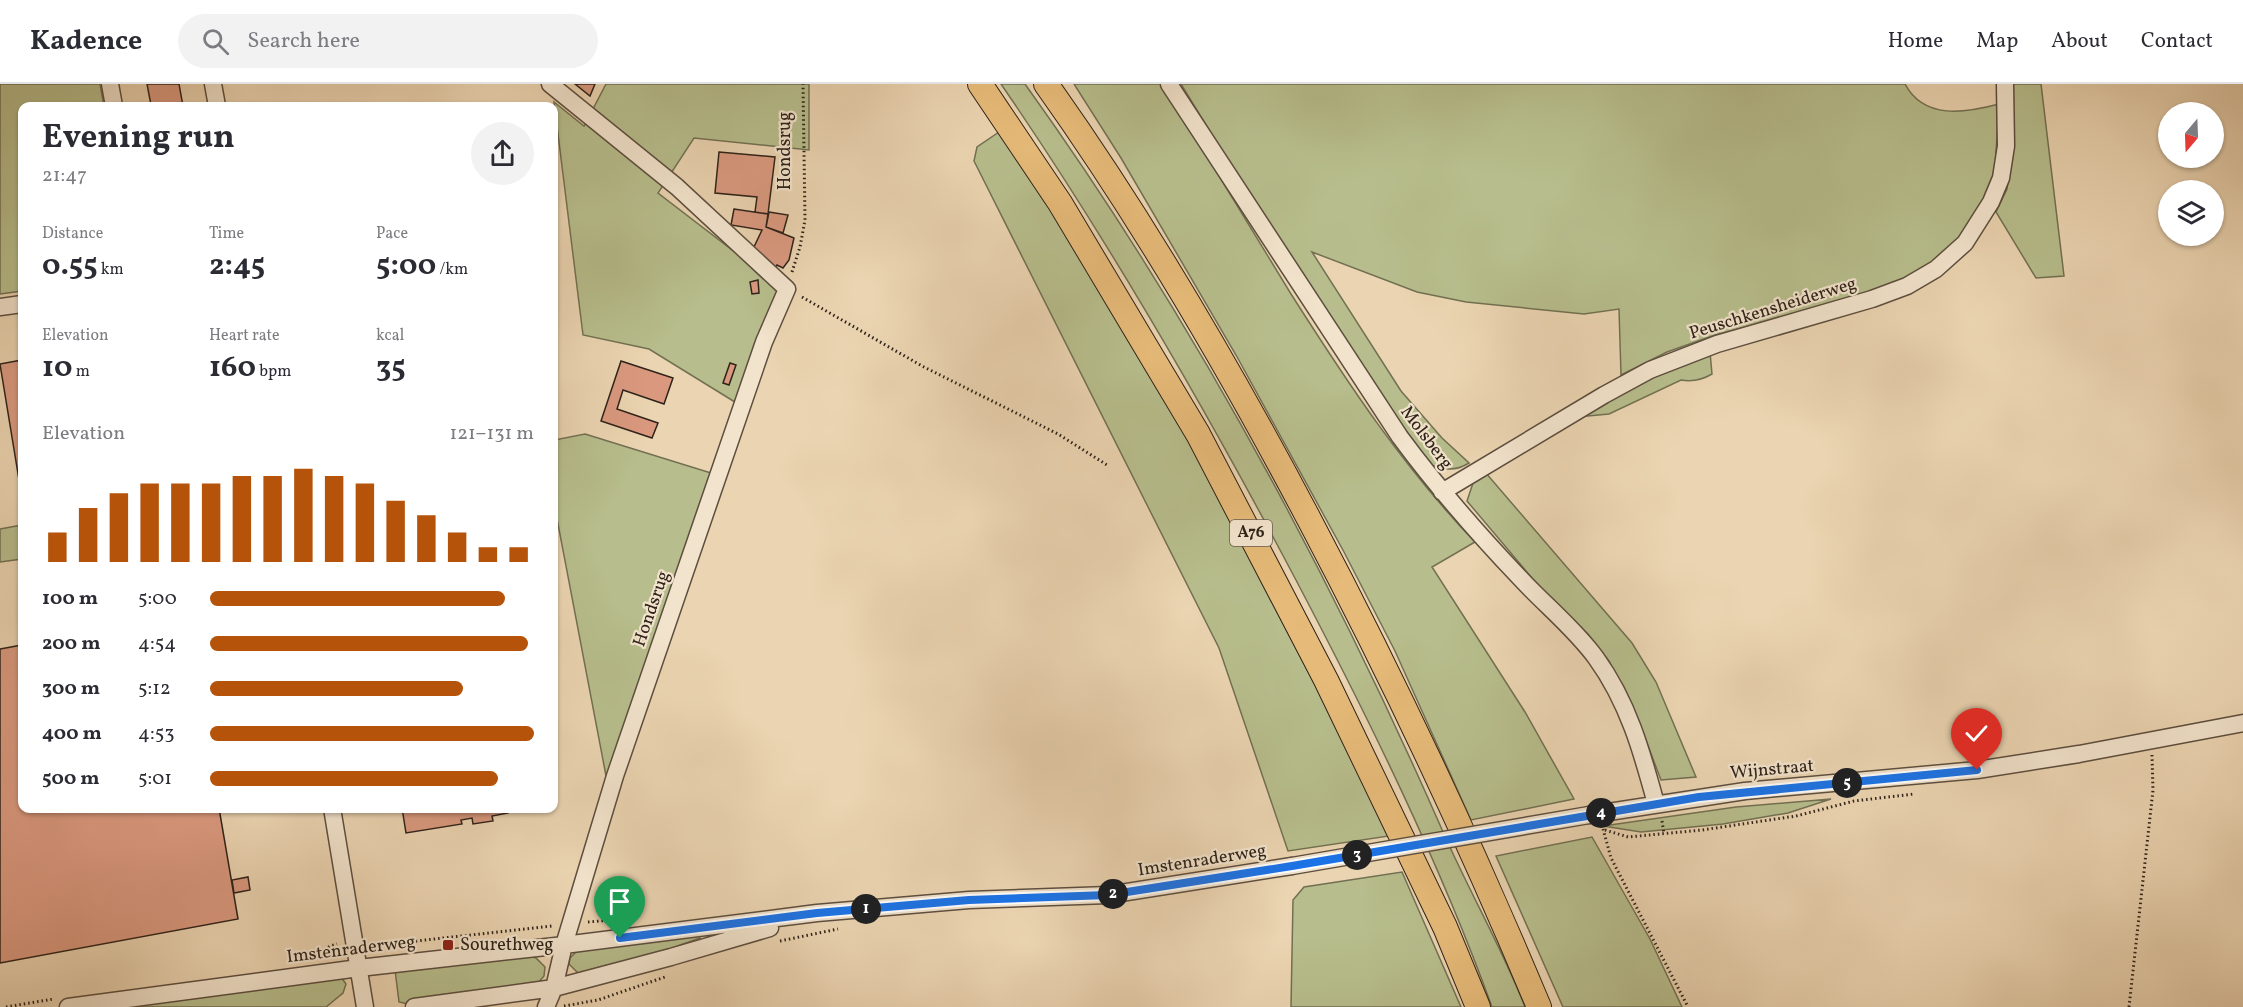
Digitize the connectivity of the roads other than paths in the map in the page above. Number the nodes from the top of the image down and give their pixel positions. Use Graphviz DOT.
graph roads {
  1 [pos="110,84"];
  2 [pos="213,84"];
  3 [pos="550,84"];
  4 [pos="980,84"];
  5 [pos="1047,84"];
  6 [pos="1169,84"];
  7 [pos="2005,84"];
  8 [pos="113,102"];
  9 [pos="216,102"];
  10 [pos="18,305"];
  11 [pos="0,307"];
  12 [pos="1442,492"];
  13 [pos="2243,723"];
  14 [pos="1656,804"];
  15 [pos="333,813"];
  16 [pos="1589,815"];
  17 [pos="817,913"];
  18 [pos="564,945"];
  19 [pos="359,968"];
  20 [pos="554,988"];
  21 [pos="68,1007"];
  22 [pos="365,1007"];
  23 [pos="414,1007"];
  24 [pos="546,1007"];
  25 [pos="1478,1007"];
  26 [pos="1539,1007"];
  1 -- 8 [label="street"];
  2 -- 9 [label="street"];
  3 -- 18 [label="street, Hondsrug"];
  4 -- 25 [label="highway, A76"];
  5 -- 26 [label="highway"];
  6 -- 12 [label="street, Molsberg"];
  7 -- 12 [label="street, Peuschkensheiderweg"];
  10 -- 11 [label="street"];
  12 -- 14 [label="street, Molsberg"];
  13 -- 14 [label="street, Wijnstraat"];
  14 -- 16 [label="street, Wijnstraat"];
  15 -- 19 [label="street"];
  16 -- 17 [label="street, Imstenraderweg, bridge"];
  17 -- 18 [label="street, Imstenraderweg"];
  17 -- 20 [label="street, Imstenraderweg"];
  18 -- 19 [label="street, Imstenraderweg"];
  18 -- 20 [label="street, Hondsrug"];
  19 -- 21 [label="street, Imstenraderweg"];
  19 -- 22 [label="street"];
  20 -- 23 [label="street, Imstenraderweg"];
  20 -- 24 [label="street, Hondsrug"];
}
